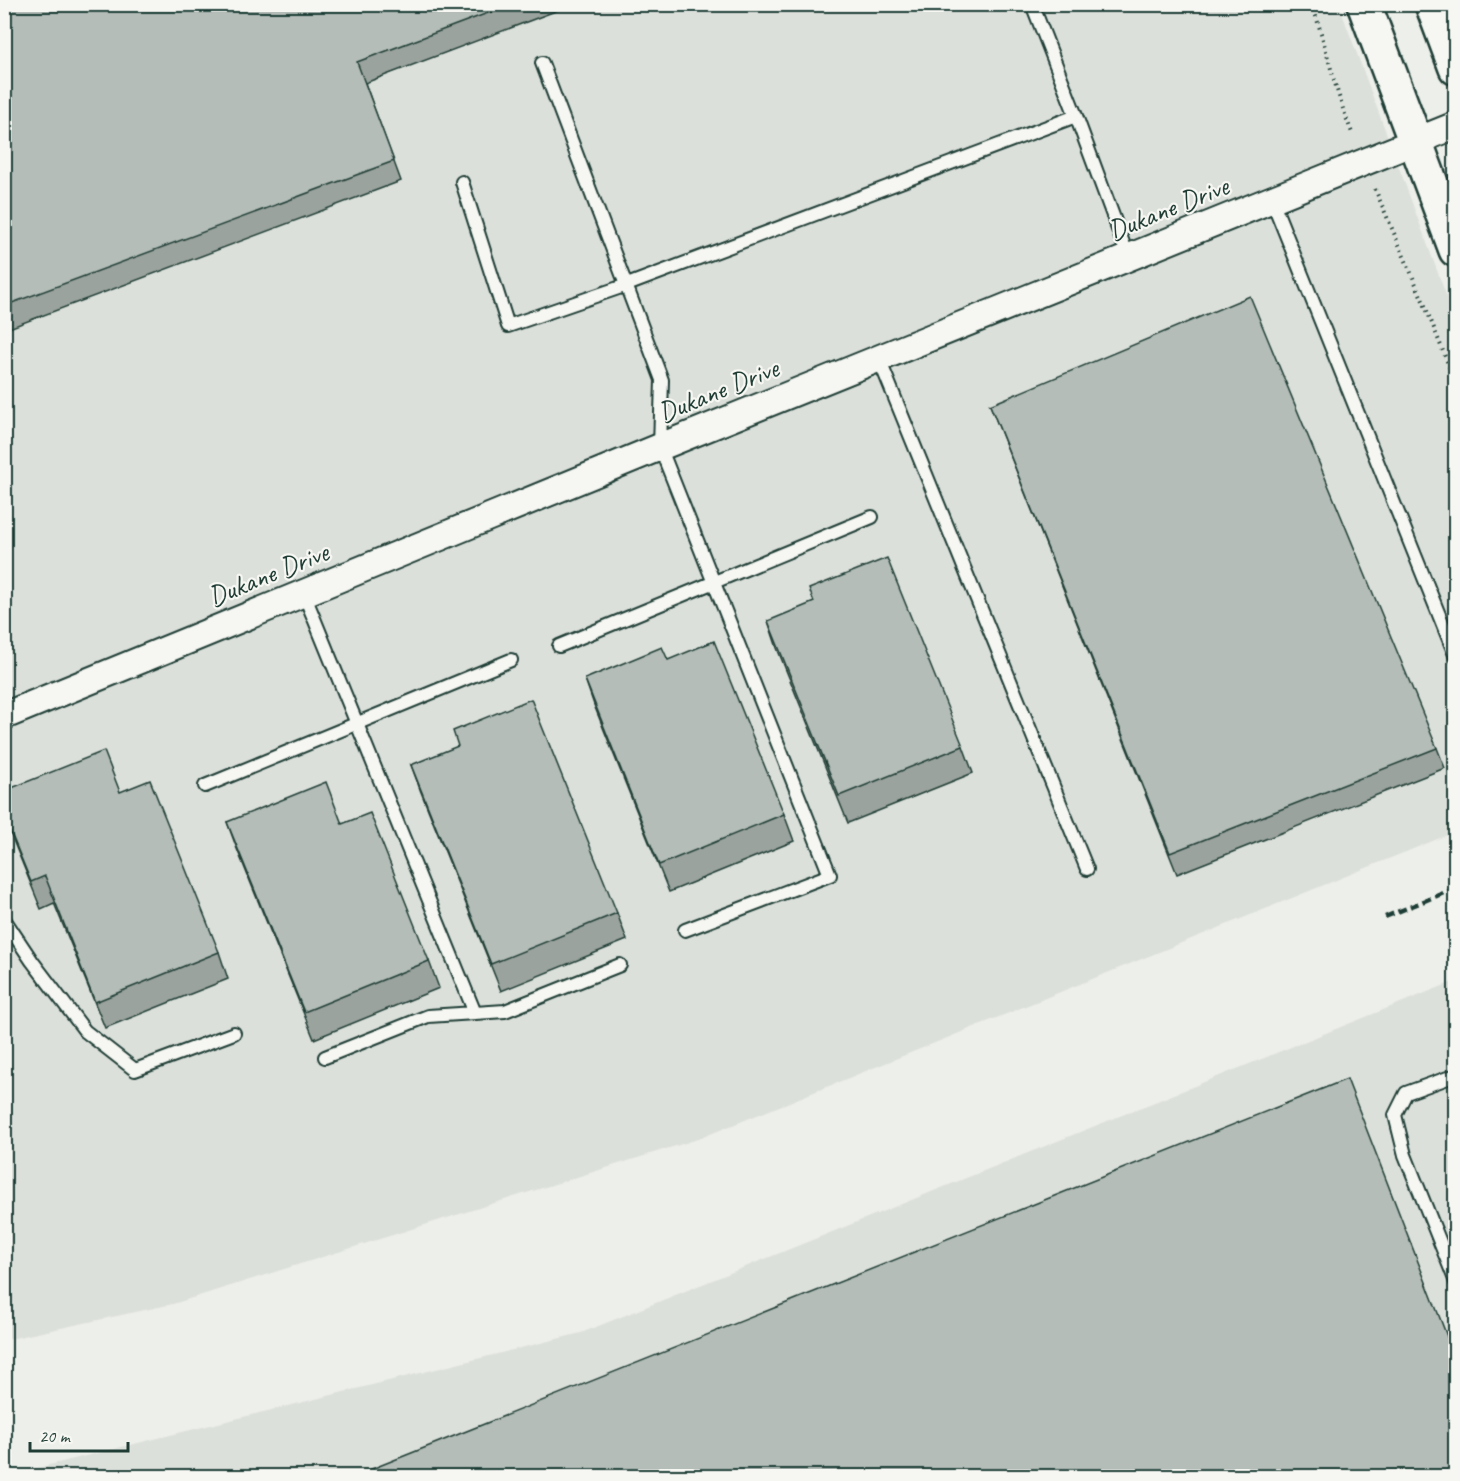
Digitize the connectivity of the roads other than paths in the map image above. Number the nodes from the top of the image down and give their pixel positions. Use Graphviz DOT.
graph roads {
  1 [pos="1032,4"];
  2 [pos="1364,4"];
  3 [pos="1432,4"];
  4 [pos="542,63"];
  5 [pos="1455,68"];
  6 [pos="1076,116"];
  7 [pos="1455,125"];
  8 [pos="1415,141"];
  9 [pos="462,182"];
  10 [pos="1272,200"];
  11 [pos="1455,250"];
  12 [pos="1129,258"];
  13 [pos="627,285"];
  14 [pos="879,359"];
  15 [pos="660,447"];
  16 [pos="872,517"];
  17 [pos="713,581"];
  18 [pos="304,594"];
  19 [pos="559,646"];
  20 [pos="1455,657"];
  21 [pos="511,660"];
  22 [pos="4,716"];
  23 [pos="356,723"];
  24 [pos="205,786"];
  25 [pos="1087,869"];
  26 [pos="4,919"];
  27 [pos="685,930"];
  28 [pos="620,965"];
  29 [pos="475,1012"];
  30 [pos="234,1034"];
  31 [pos="325,1057"];
  32 [pos="1455,1075"];
  33 [pos="1455,1282"];
  1 -- 6 [label="lane"];
  2 -- 8 [label="main road"];
  3 -- 5 [label="main road"];
  4 -- 13 [label="lane"];
  6 -- 12 [label="lane"];
  6 -- 13 [label="lane"];
  7 -- 8 [label="street, Dukane Drive"];
  8 -- 10 [label="street, Dukane Drive"];
  8 -- 11 [label="main road"];
  9 -- 13 [label="lane"];
  10 -- 12 [label="street, Dukane Drive"];
  10 -- 20 [label="lane"];
  12 -- 14 [label="street, Dukane Drive"];
  13 -- 15 [label="lane"];
  14 -- 15 [label="street, Dukane Drive"];
  14 -- 25 [label="lane"];
  15 -- 17 [label="lane"];
  15 -- 18 [label="street, Dukane Drive"];
  16 -- 17 [label="lane"];
  17 -- 19 [label="lane"];
  17 -- 27 [label="lane"];
  18 -- 22 [label="street, Dukane Drive"];
  18 -- 23 [label="lane"];
  21 -- 23 [label="lane"];
  23 -- 24 [label="lane"];
  23 -- 29 [label="lane"];
  26 -- 30 [label="lane"];
  28 -- 29 [label="lane"];
  29 -- 31 [label="lane"];
  32 -- 33 [label="lane"];
}
